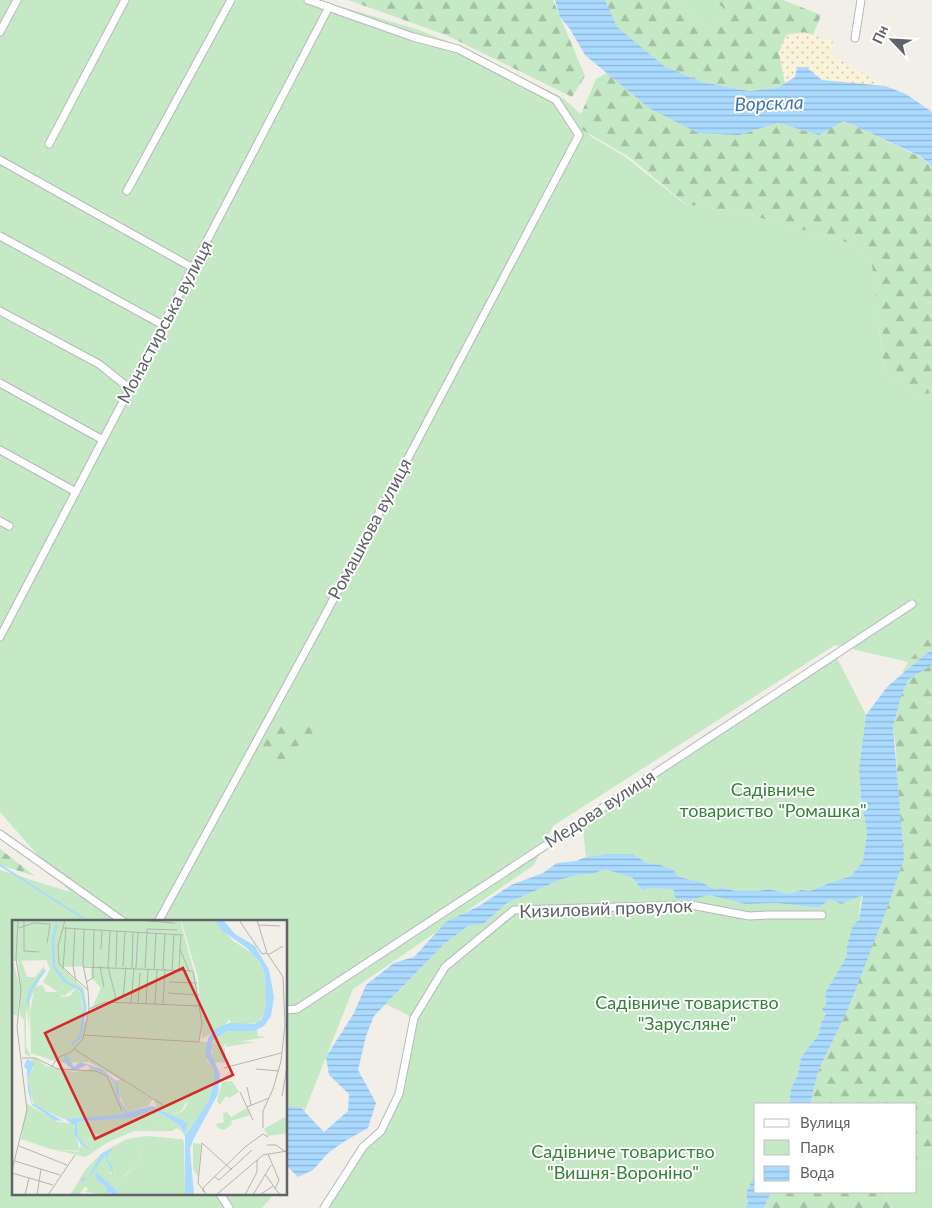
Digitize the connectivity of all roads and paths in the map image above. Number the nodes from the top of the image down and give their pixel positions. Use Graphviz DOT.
graph roads {
  1 [pos="17,0"];
  2 [pos="125,0"];
  3 [pos="231,0"];
  4 [pos="308,0"];
  5 [pos="861,0"];
  6 [pos="329,8"];
  7 [pos="0,32"];
  8 [pos="855,38"];
  9 [pos="49,144"];
  10 [pos="0,160"];
  11 [pos="127,191"];
  12 [pos="0,236"];
  13 [pos="193,268"];
  14 [pos="0,311"];
  15 [pos="163,325"];
  16 [pos="0,383"];
  17 [pos="130,389"];
  18 [pos="103,440"];
  19 [pos="0,450"];
  20 [pos="76,492"];
  21 [pos="0,521"];
  22 [pos="9,526"];
  23 [pos="912,604"];
  24 [pos="0,637"];
  25 [pos="0,834"];
  26 [pos="822,915"];
  27 [pos="121,920"];
  28 [pos="159,920"];
  29 [pos="288,1010"];
  30 [pos="221,1196"];
  31 [pos="229,1208"];
  32 [pos="324,1208"];
  1 -- 7 [label="street"];
  2 -- 9 [label="street"];
  3 -- 11 [label="street"];
  4 -- 6 [label="street"];
  5 -- 8 [label="street"];
  6 -- 13 [label="street, Монастирська вулиця"];
  6 -- 28 [label="street, Ромашкова вулиця"];
  10 -- 13 [label="street"];
  12 -- 15 [label="street"];
  13 -- 15 [label="street, Монастирська вулиця"];
  14 -- 17 [label="street"];
  15 -- 17 [label="street, Монастирська вулиця"];
  16 -- 18 [label="street"];
  17 -- 18 [label="street, Монастирська вулиця"];
  18 -- 20 [label="street, Монастирська вулиця"];
  19 -- 20 [label="street"];
  20 -- 24 [label="street, Монастирська вулиця"];
  21 -- 22 [label="street"];
  23 -- 29 [label="street, Медова вулиця"];
  25 -- 27 [label="street"];
  26 -- 32 [label="street, Кизиловий провулок"];
  30 -- 31 [label="street"];
}
